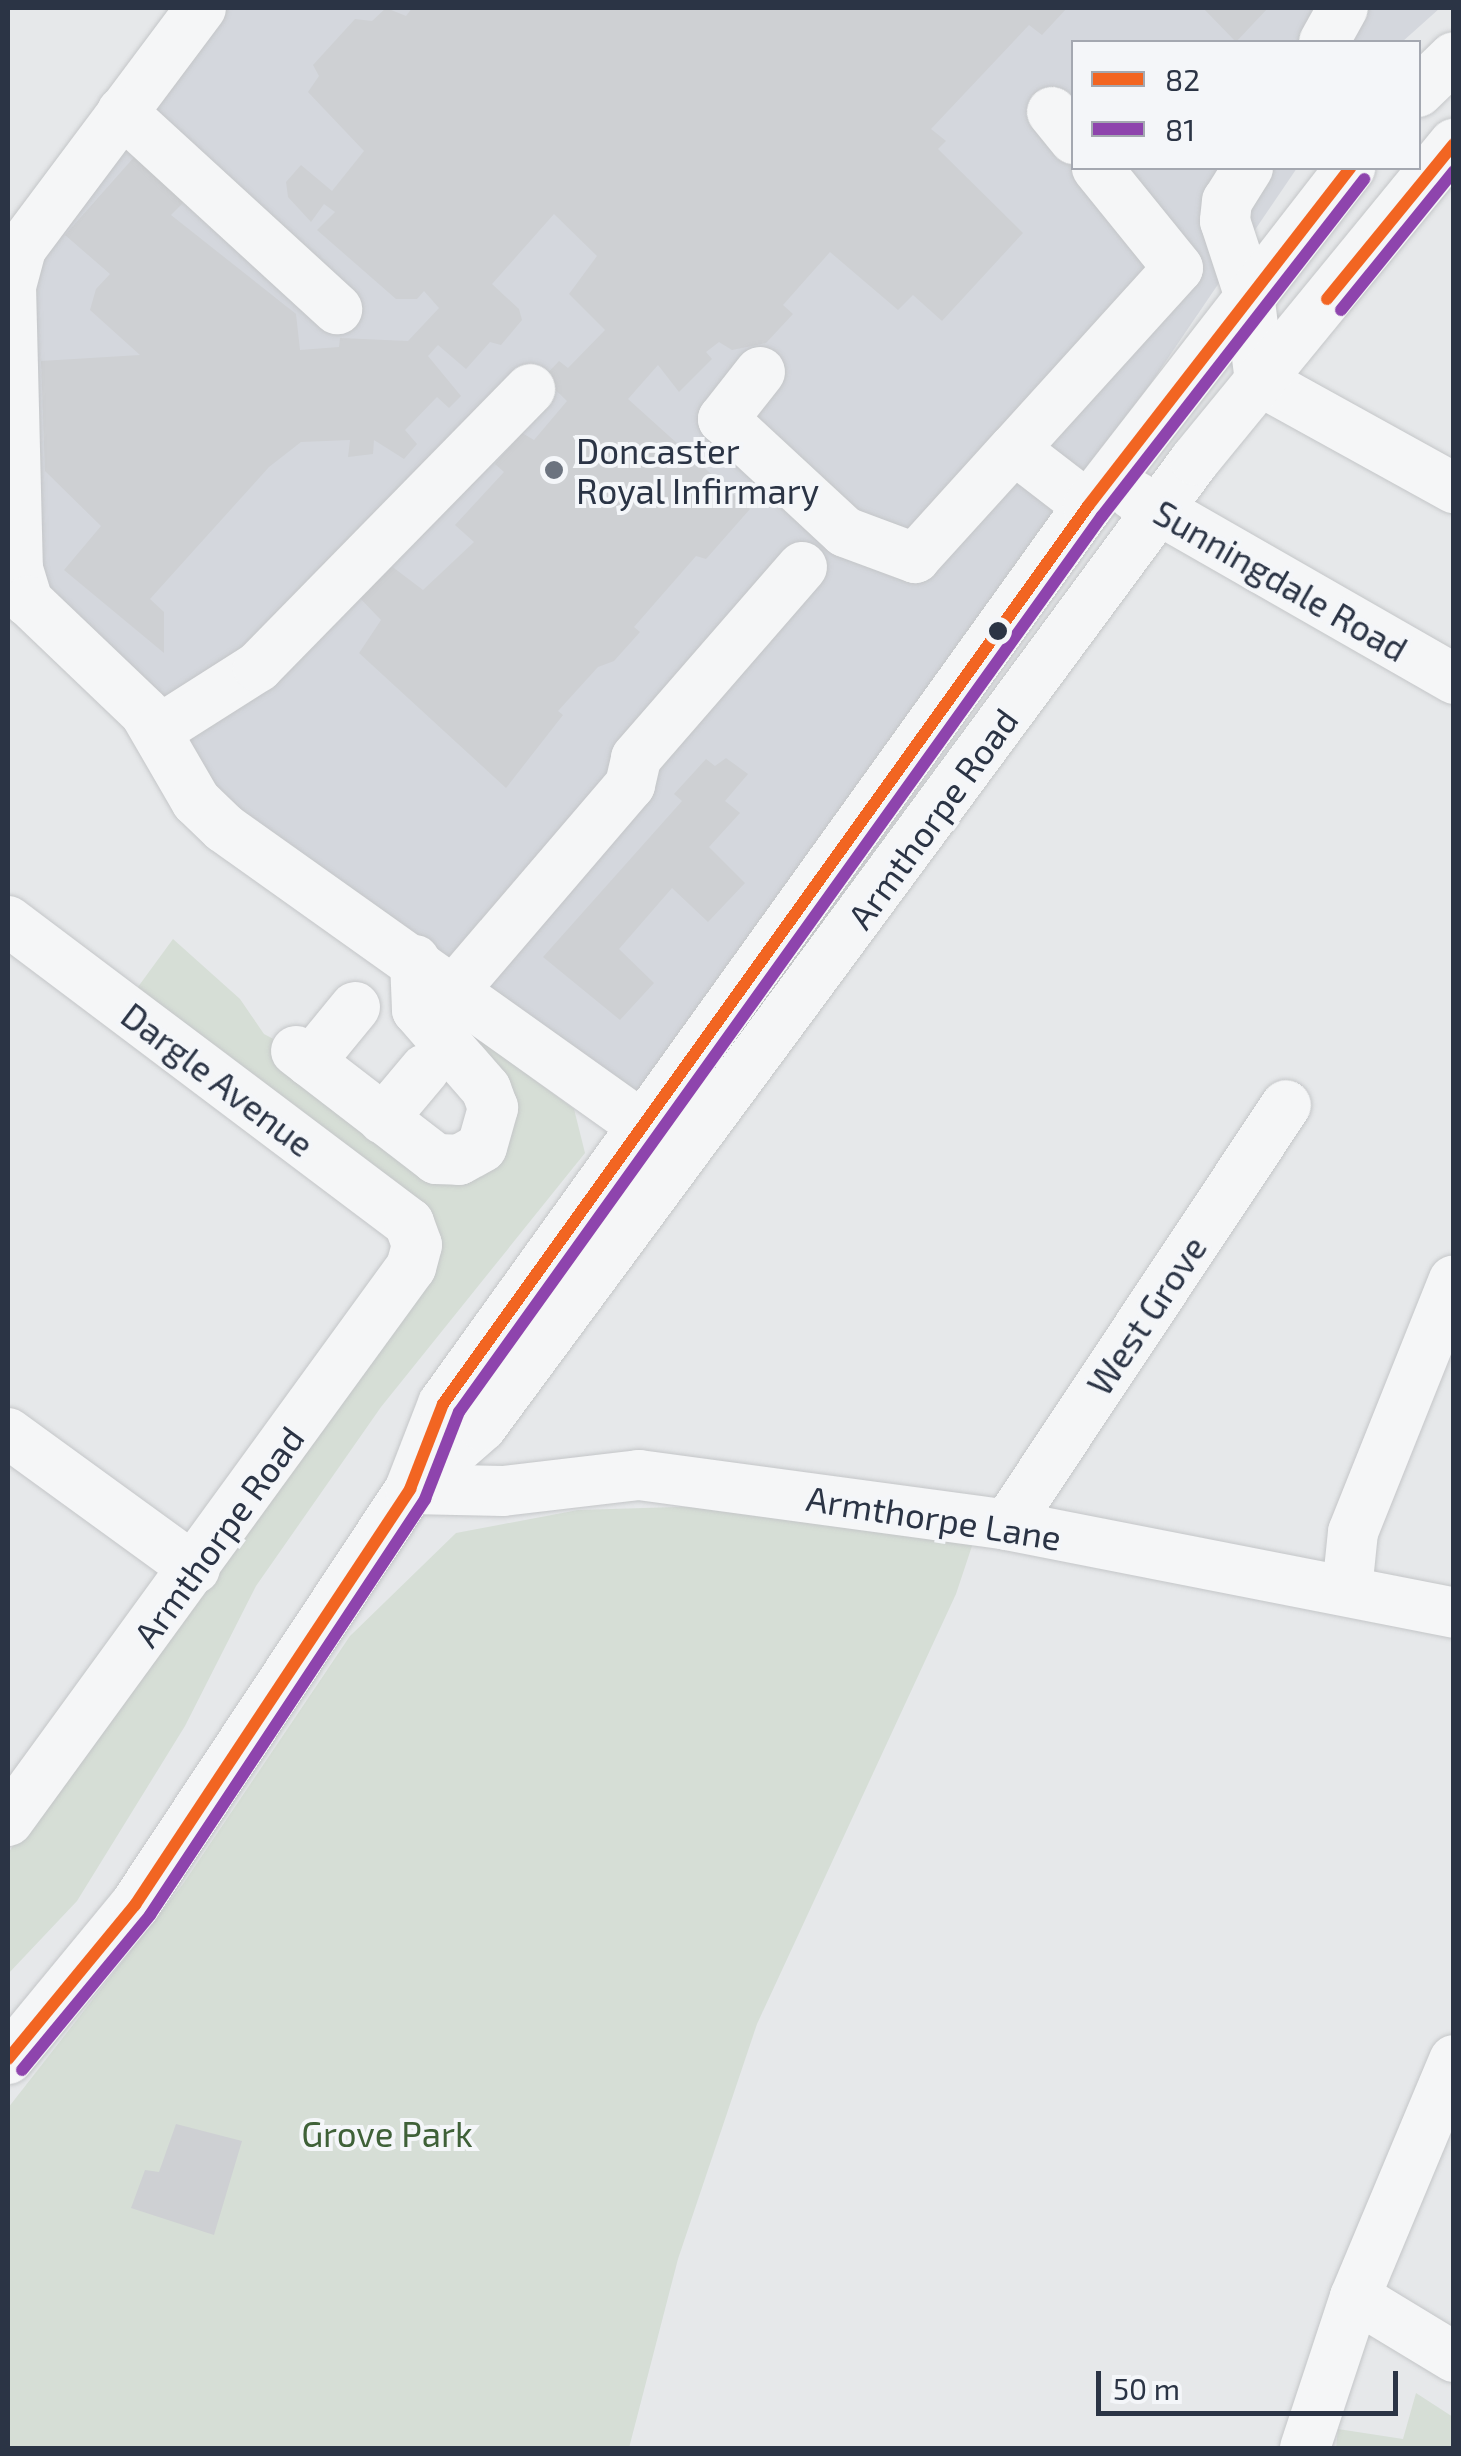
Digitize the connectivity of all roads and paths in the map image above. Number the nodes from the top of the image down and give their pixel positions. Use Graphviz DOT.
graph roads {
  1 [pos="201,8"];
  2 [pos="1343,8"];
  3 [pos="1325,40"];
  4 [pos="1454,57"];
  5 [pos="1421,89"];
  6 [pos="122,112"];
  7 [pos="1449,156"];
  8 [pos="1099,170"];
  9 [pos="1247,170"];
  10 [pos="1348,170"];
  11 [pos="1249,294"];
  12 [pos="336,309"];
  13 [pos="760,372"];
  14 [pos="1260,380"];
  15 [pos="530,389"];
  16 [pos="1014,449"];
  17 [pos="1454,488"];
  18 [pos="1098,493"];
  19 [pos="1160,510"];
  20 [pos="802,567"];
  21 [pos="1454,679"];
  22 [pos="157,731"];
  23 [pos="8,921"];
  24 [pos="415,960"];
  25 [pos="455,989"];
  26 [pos="354,1007"];
  27 [pos="425,1069"];
  28 [pos="1286,1105"];
  29 [pos="382,1118"];
  30 [pos="665,1141"];
  31 [pos="417,1245"];
  32 [pos="1454,1280"];
  33 [pos="8,1433"];
  34 [pos="410,1490"];
  35 [pos="1007,1525"];
  36 [pos="195,1569"];
  37 [pos="1347,1590"];
  38 [pos="1454,1613"];
  39 [pos="8,1821"];
  40 [pos="8,2059"];
  41 [pos="1454,2060"];
  42 [pos="1355,2296"];
  43 [pos="1454,2357"];
  44 [pos="1305,2448"];
  1 -- 6 [label="street"];
  2 -- 3 [label="street"];
  4 -- 5 [label="street"];
  6 -- 12 [label="street"];
  6 -- 22 [label="street"];
  7 -- 14 [label="street, Armthorpe Road"];
  8 -- 16 [label="street"];
  9 -- 11 [label="street"];
  10 -- 11 [label="street, Armthorpe Road"];
  11 -- 14 [label="street"];
  11 -- 18 [label="street, Armthorpe Road"];
  13 -- 16 [label="street"];
  14 -- 17 [label="street"];
  14 -- 19 [label="street, Armthorpe Road"];
  15 -- 22 [label="street"];
  16 -- 18 [label="street, Sunningdale Road"];
  18 -- 19 [label="street, Sunningdale Road"];
  18 -- 30 [label="street, Armthorpe Road"];
  19 -- 21 [label="street, Sunningdale Road"];
  19 -- 30 [label="street, Armthorpe Road"];
  20 -- 25 [label="street"];
  22 -- 24 [label="street"];
  23 -- 31 [label="street, Dargle Avenue"];
  24 -- 25 [label="street"];
  24 -- 29 [label="street"];
  25 -- 30 [label="street"];
  26 -- 29 [label="street"];
  27 -- 29 [label="street"];
  28 -- 35 [label="street, West Grove"];
  30 -- 34 [label="street, Armthorpe Road"];
  31 -- 36 [label="street, Armthorpe Road"];
  32 -- 37 [label="street"];
  33 -- 36 [label="street"];
  34 -- 35 [label="street, Armthorpe Lane"];
  34 -- 40 [label="street, Armthorpe Road"];
  35 -- 37 [label="street, Armthorpe Lane"];
  36 -- 39 [label="street, Armthorpe Road"];
  37 -- 38 [label="street, Armthorpe Lane"];
  41 -- 42 [label="street"];
  42 -- 43 [label="street"];
  42 -- 44 [label="street"];
}
